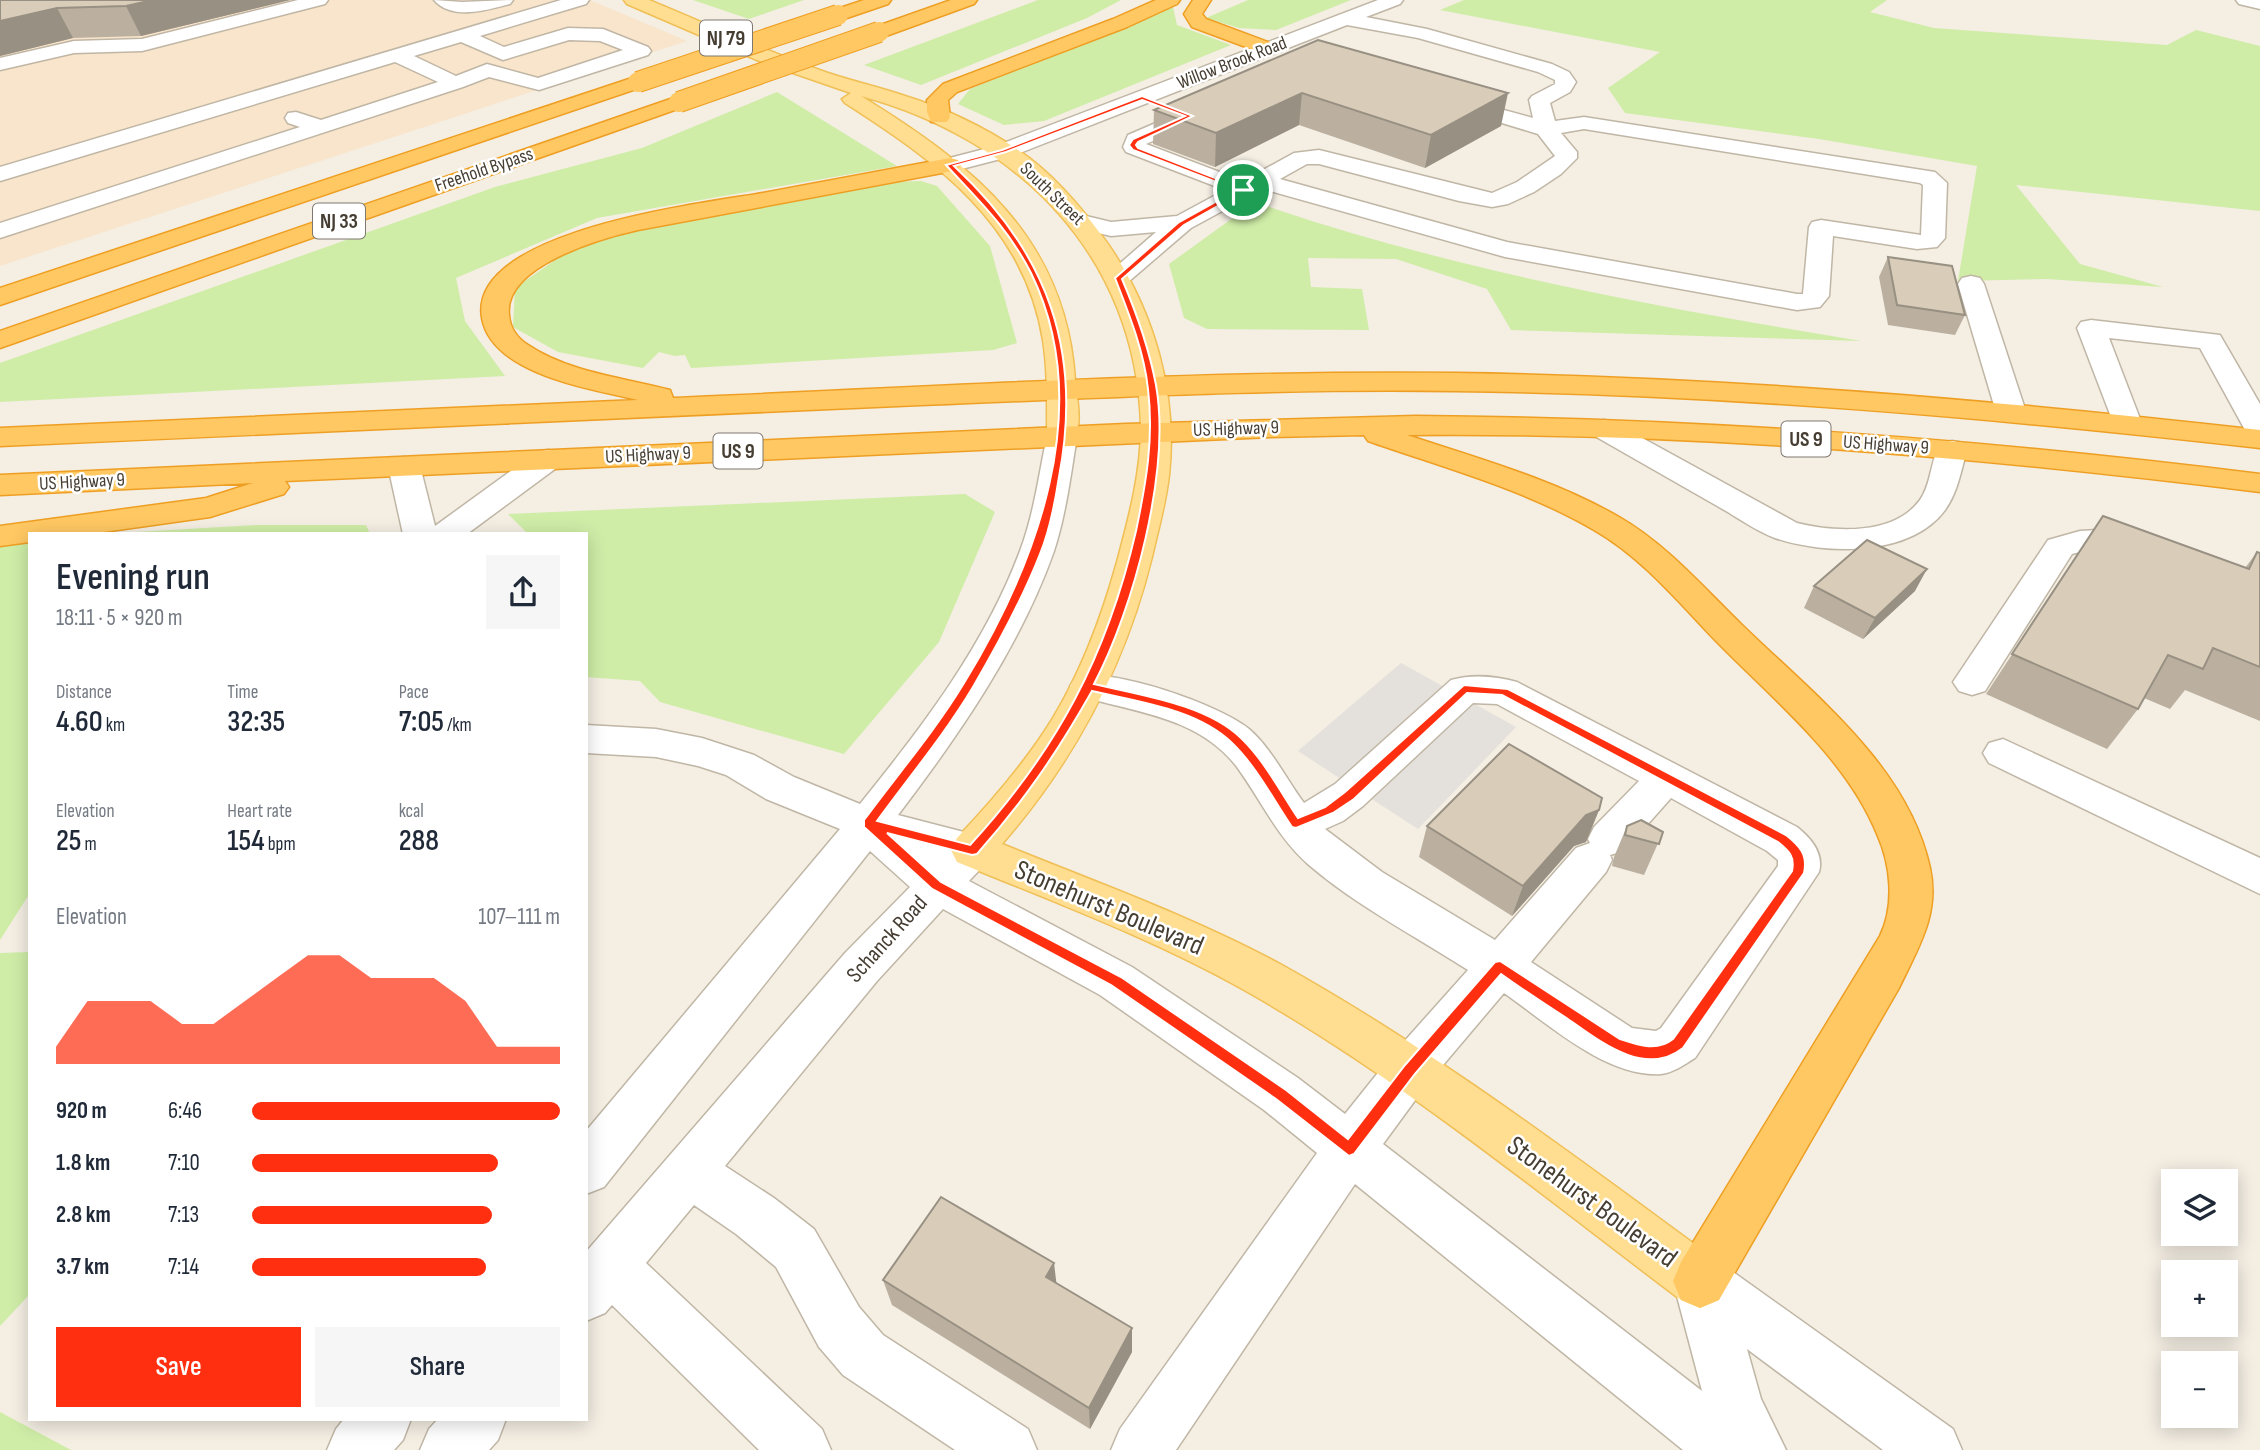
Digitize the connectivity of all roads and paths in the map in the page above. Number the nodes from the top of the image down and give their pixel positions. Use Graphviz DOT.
graph roads {
  1 [pos="319,0"];
  2 [pos="443,0"];
  3 [pos="504,0"];
  4 [pos="580,0"];
  5 [pos="633,0"];
  6 [pos="882,0"];
  7 [pos="968,0"];
  8 [pos="1171,0"];
  9 [pos="1202,0"];
  10 [pos="1394,0"];
  11 [pos="2245,0"];
  12 [pos="2260,4"];
  13 [pos="840,7"];
  14 [pos="1345,19"];
  15 [pos="1387,29"];
  16 [pos="464,36"];
  17 [pos="1354,43"];
  18 [pos="1266,50"];
  19 [pos="503,54"];
  20 [pos="398,56"];
  21 [pos="1294,61"];
  22 [pos="0,64"];
  23 [pos="487,70"];
  24 [pos="329,76"];
  25 [pos="818,76"];
  26 [pos="630,79"];
  27 [pos="456,83"];
  28 [pos="1142,98"];
  29 [pos="1439,98"];
  30 [pos="245,101"];
  31 [pos="388,105"];
  32 [pos="939,117"];
  33 [pos="321,127"];
  34 [pos="1546,129"];
  35 [pos="1004,151"];
  36 [pos="950,165"];
  37 [pos="0,174"];
  38 [pos="1251,185"];
  39 [pos="1082,222"];
  40 [pos="1182,223"];
  41 [pos="0,231"];
  42 [pos="1118,278"];
  43 [pos="1971,284"];
  44 [pos="0,297"];
  45 [pos="0,340"];
  46 [pos="1152,387"];
  47 [pos="1062,390"];
  48 [pos="695,406"];
  49 [pos="2011,412"];
  50 [pos="2126,424"];
  51 [pos="1350,426"];
  52 [pos="1604,429"];
  53 [pos="2260,430"];
  54 [pos="1156,431"];
  55 [pos="0,436"];
  56 [pos="1062,436"];
  57 [pos="2260,439"];
  58 [pos="1952,450"];
  59 [pos="548,459"];
  60 [pos="404,466"];
  61 [pos="321,471"];
  62 [pos="2260,483"];
  63 [pos="0,485"];
  64 [pos="28,532"];
  65 [pos="29,532"];
  66 [pos="420,532"];
  67 [pos="448,532"];
  68 [pos="0,536"];
  69 [pos="2171,558"];
  70 [pos="1972,682"];
  71 [pos="1089,686"];
  72 [pos="588,739"];
  73 [pos="2003,753"];
  74 [pos="1666,777"];
  75 [pos="869,824"];
  76 [pos="1296,824"];
  77 [pos="972,850"];
  78 [pos="2260,877"];
  79 [pos="937,885"];
  80 [pos="1500,966"];
  81 [pos="1410,1069"];
  82 [pos="1349,1149"];
  83 [pos="588,1168"];
  84 [pos="689,1172"];
  85 [pos="598,1280"];
  86 [pos="1700,1281"];
  87 [pos="380,1421"];
  88 [pos="357,1450"];
  89 [pos="802,1450"];
  90 [pos="1007,1450"];
  91 [pos="1141,1450"];
  92 [pos="1730,1450"];
  93 [pos="1756,1450"];
  94 [pos="1932,1450"];
  1 -- 22 [label="street"];
  2 -- 3 [label="street"];
  4 -- 16 [label="street"];
  5 -- 25 [label="main road, South Street / NJ 79"];
  6 -- 13 [label="highway, Freehold Bypass / NJ 33"];
  7 -- 45 [label="highway, Freehold Bypass / NJ 33, bridge"];
  8 -- 32 [label="highway"];
  9 -- 18 [label="highway"];
  10 -- 14 [label="street, Willow Brook Road"];
  11 -- 12 [label="street"];
  13 -- 26 [label="highway, Freehold Bypass / NJ 33, bridge"];
  13 -- 26 [label="highway"];
  14 -- 15 [label="street"];
  14 -- 18 [label="street, Willow Brook Road"];
  15 -- 17 [label="street"];
  15 -- 34 [label="street"];
  16 -- 19 [label="street"];
  16 -- 20 [label="street"];
  18 -- 21 [label="street"];
  18 -- 28 [label="street, Willow Brook Road"];
  19 -- 23 [label="street"];
  19 -- 23 [label="street"];
  20 -- 24 [label="street"];
  20 -- 27 [label="street"];
  23 -- 27 [label="street"];
  24 -- 30 [label="street"];
  24 -- 31 [label="street"];
  25 -- 32 [label="main road, South Street / NJ 79"];
  25 -- 36 [label="main road, South Street / NJ 79"];
  26 -- 44 [label="highway, Freehold Bypass / NJ 33"];
  27 -- 31 [label="street"];
  28 -- 35 [label="street, Willow Brook Road"];
  28 -- 38 [label="street"];
  29 -- 34 [label="street"];
  30 -- 33 [label="street"];
  30 -- 37 [label="street"];
  31 -- 33 [label="street"];
  32 -- 35 [label="main road, South Street / NJ 79"];
  33 -- 41 [label="street"];
  34 -- 38 [label="street"];
  34 -- 38 [label="street"];
  35 -- 36 [label="street, Willow Brook Road"];
  35 -- 39 [label="main road, South Street / NJ 79"];
  36 -- 47 [label="main road, South Street / NJ 79"];
  36 -- 48 [label="highway"];
  38 -- 40 [label="street"];
  39 -- 40 [label="street"];
  39 -- 42 [label="main road, South Street / NJ 79"];
  40 -- 42 [label="street"];
  42 -- 46 [label="main road, South Street / NJ 79"];
  43 -- 49 [label="street"];
  46 -- 47 [label="highway, US Highway 9 / US 9"];
  46 -- 49 [label="highway, US Highway 9 / US 9"];
  46 -- 54 [label="main road, South Street / NJ 79"];
  47 -- 48 [label="highway, US Highway 9 / US 9"];
  47 -- 56 [label="main road, South Street / NJ 79"];
  48 -- 55 [label="highway, US Highway 9 / US 9"];
  49 -- 50 [label="highway, US Highway 9 / US 9"];
  50 -- 53 [label="street"];
  50 -- 57 [label="highway, US Highway 9 / US 9"];
  51 -- 52 [label="highway, US Highway 9 / US 9"];
  51 -- 54 [label="highway, US Highway 9 / US 9"];
  51 -- 86 [label="highway"];
  52 -- 58 [label="highway, US Highway 9 / US 9"];
  52 -- 58 [label="street"];
  54 -- 56 [label="highway, US Highway 9 / US 9"];
  54 -- 71 [label="main road, Schanck Road"];
  56 -- 59 [label="highway, US Highway 9 / US 9"];
  56 -- 75 [label="street"];
  58 -- 62 [label="highway, US Highway 9 / US 9"];
  59 -- 60 [label="highway, US Highway 9 / US 9"];
  59 -- 67 [label="street"];
  60 -- 61 [label="highway, US Highway 9 / US 9"];
  60 -- 66 [label="street"];
  61 -- 63 [label="highway, US Highway 9 / US 9"];
  61 -- 65 [label="highway"];
  64 -- 68 [label="highway"];
  69 -- 70 [label="street"];
  71 -- 76 [label="street"];
  71 -- 77 [label="main road, Schanck Road"];
  72 -- 75 [label="street"];
  73 -- 78 [label="street"];
  74 -- 76 [label="street"];
  74 -- 80 [label="street"];
  74 -- 80 [label="street"];
  75 -- 77 [label="street, Stonehurst Boulevard"];
  75 -- 79 [label="street"];
  75 -- 83 [label="street"];
  76 -- 80 [label="street"];
  77 -- 79 [label="street, Schanck Road"];
  77 -- 81 [label="main road, Stonehurst Boulevard"];
  79 -- 82 [label="street"];
  79 -- 84 [label="street, Schanck Road"];
  80 -- 81 [label="street"];
  81 -- 82 [label="street"];
  81 -- 86 [label="main road, Stonehurst Boulevard"];
  82 -- 91 [label="street"];
  82 -- 92 [label="street"];
  84 -- 85 [label="street, Schanck Road"];
  84 -- 90 [label="street"];
  85 -- 89 [label="street"];
  86 -- 93 [label="street"];
  86 -- 94 [label="street, Stonehurst Boulevard"];
  87 -- 88 [label="street"];
}
